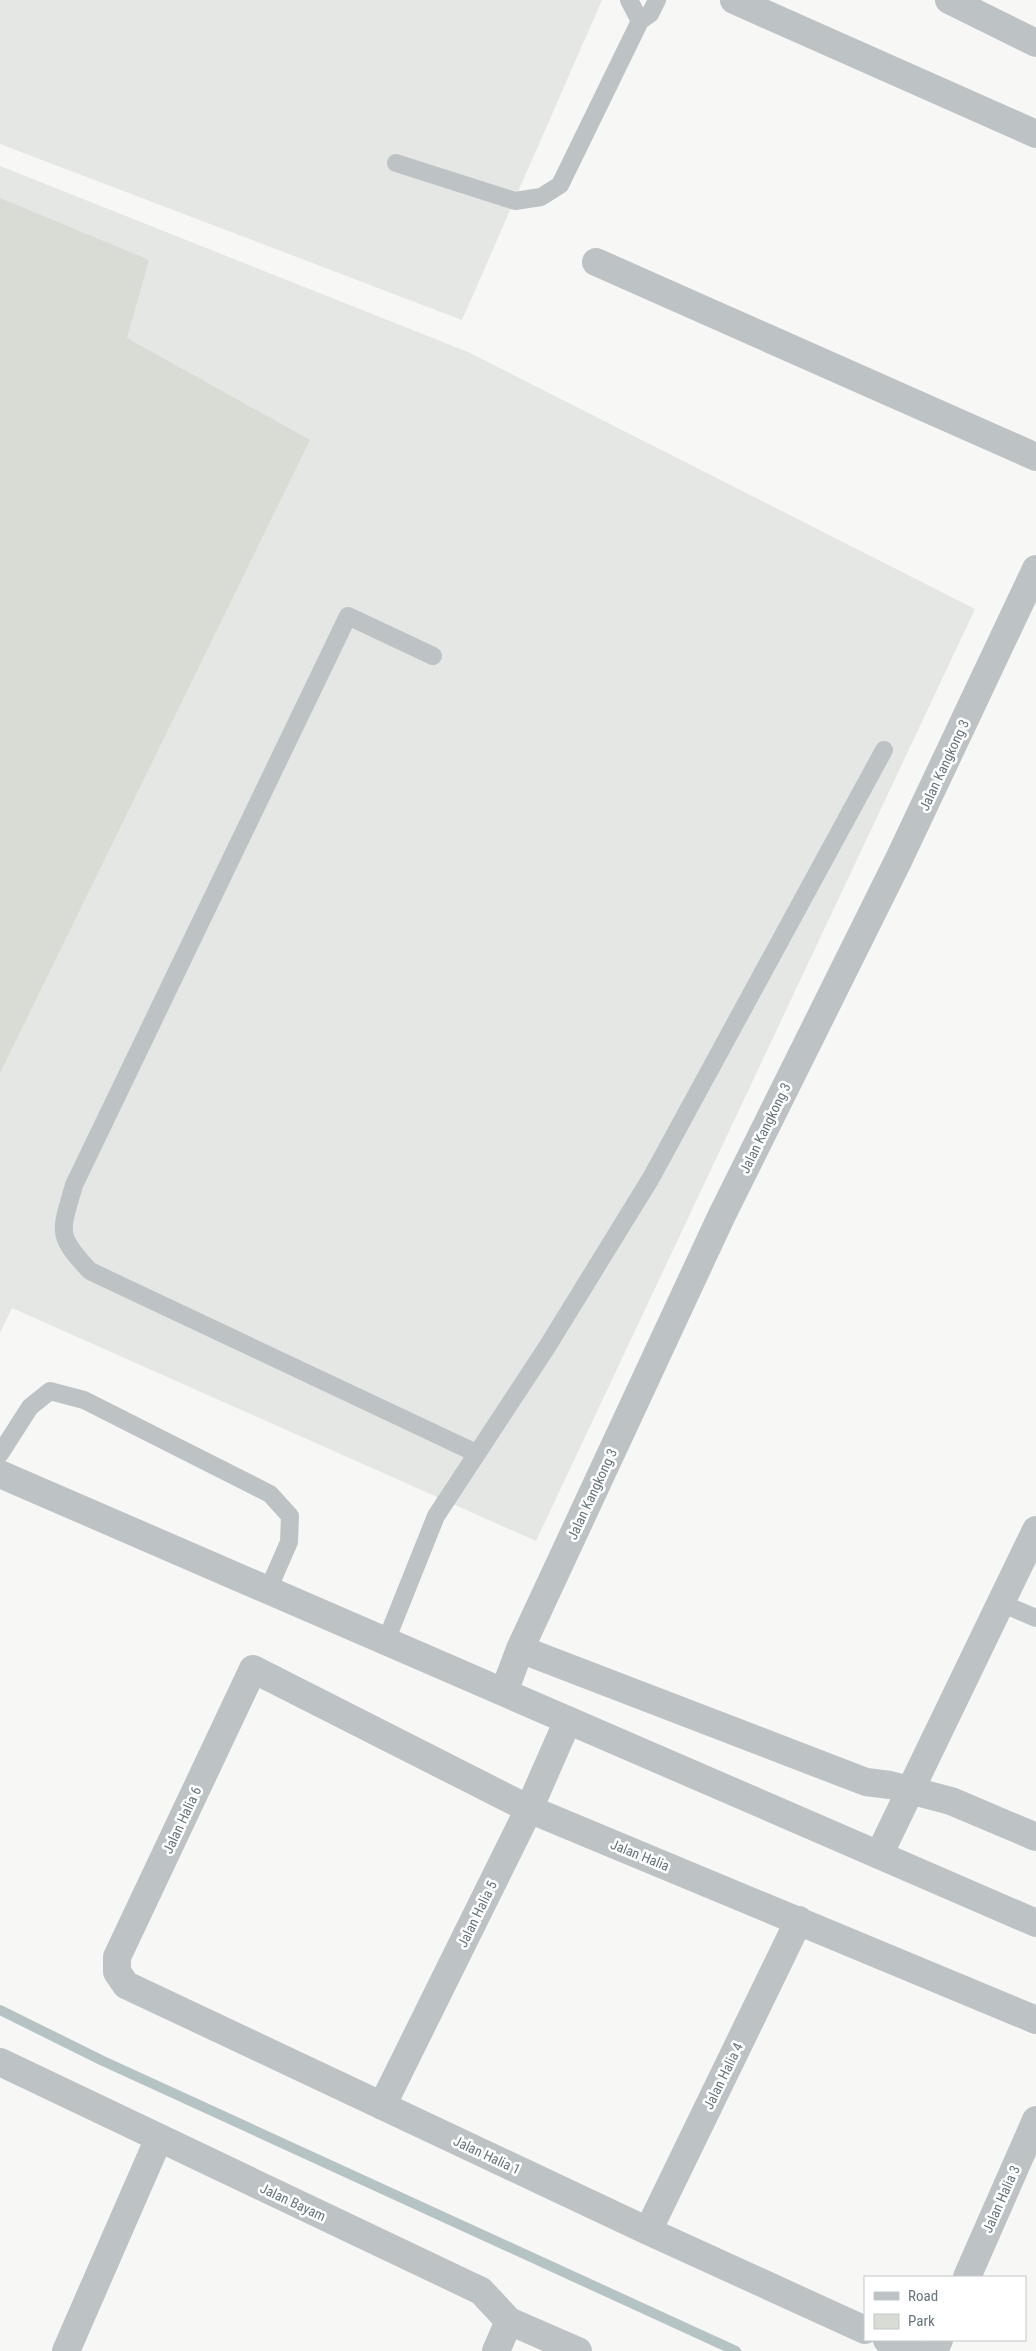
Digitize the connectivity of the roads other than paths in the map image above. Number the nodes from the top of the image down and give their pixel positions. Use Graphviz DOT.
graph roads {
  1 [pos="629,0"];
  2 [pos="657,0"];
  3 [pos="734,0"];
  4 [pos="949,0"];
  5 [pos="982,7"];
  6 [pos="640,21"];
  7 [pos="1036,43"];
  8 [pos="1036,134"];
  9 [pos="396,163"];
  10 [pos="596,262"];
  11 [pos="1036,457"];
  12 [pos="1036,568"];
  13 [pos="1030,597"];
  14 [pos="433,656"];
  15 [pos="884,750"];
  16 [pos="0,1454"];
  17 [pos="476,1454"];
  18 [pos="0,1474"];
  19 [pos="1036,1530"];
  20 [pos="268,1590"];
  21 [pos="1001,1603"];
  22 [pos="1036,1618"];
  23 [pos="386,1641"];
  24 [pos="520,1649"];
  25 [pos="253,1670"];
  26 [pos="504,1692"];
  27 [pos="568,1720"];
  28 [pos="910,1790"];
  29 [pos="528,1809"];
  30 [pos="1036,1837"];
  31 [pos="879,1855"];
  32 [pos="798,1920"];
  33 [pos="1036,1923"];
  34 [pos="117,1972"];
  35 [pos="1036,2020"];
  36 [pos="0,2062"];
  37 [pos="382,2106"];
  38 [pos="1036,2120"];
  39 [pos="159,2138"];
  40 [pos="648,2231"];
  41 [pos="967,2276"];
  42 [pos="509,2321"];
  43 [pos="864,2330"];
  44 [pos="889,2341"];
  45 [pos="66,2351"];
  46 [pos="496,2351"];
  47 [pos="578,2351"];
  48 [pos="912,2351"];
  1 -- 6 [label="lane"];
  2 -- 6 [label="lane"];
  3 -- 8 [label="street"];
  4 -- 5 [label="street"];
  5 -- 7 [label="street"];
  6 -- 9 [label="lane"];
  10 -- 11 [label="street"];
  12 -- 13 [label="street, Jalan Kangkong 3"];
  13 -- 24 [label="street, Jalan Kangkong 3"];
  14 -- 17 [label="lane"];
  15 -- 17 [label="lane"];
  16 -- 20 [label="lane"];
  17 -- 23 [label="lane"];
  18 -- 20 [label="street"];
  19 -- 21 [label="street"];
  20 -- 23 [label="street"];
  21 -- 22 [label="lane"];
  21 -- 28 [label="street"];
  23 -- 26 [label="street"];
  24 -- 26 [label="street, Jalan Kangkong 3"];
  24 -- 28 [label="street"];
  25 -- 29 [label="street, Jalan Halia"];
  25 -- 34 [label="street, Jalan Halia 6"];
  26 -- 27 [label="street"];
  27 -- 29 [label="street, Jalan Halia 5"];
  27 -- 31 [label="street"];
  28 -- 30 [label="street"];
  28 -- 31 [label="street"];
  29 -- 32 [label="street, Jalan Halia"];
  29 -- 37 [label="street, Jalan Halia 5"];
  31 -- 33 [label="street"];
  32 -- 35 [label="street, Jalan Halia"];
  32 -- 40 [label="street, Jalan Halia 4"];
  34 -- 37 [label="street, Jalan Halia 1"];
  36 -- 39 [label="street, Jalan Bayam"];
  37 -- 40 [label="street, Jalan Halia 1"];
  38 -- 41 [label="street, Jalan Halia 3"];
  39 -- 42 [label="street, Jalan Bayam"];
  39 -- 45 [label="street"];
  40 -- 43 [label="street, Jalan Halia 1"];
  42 -- 46 [label="street"];
  42 -- 47 [label="street, Jalan Bayam"];
  44 -- 48 [label="street"];
}
